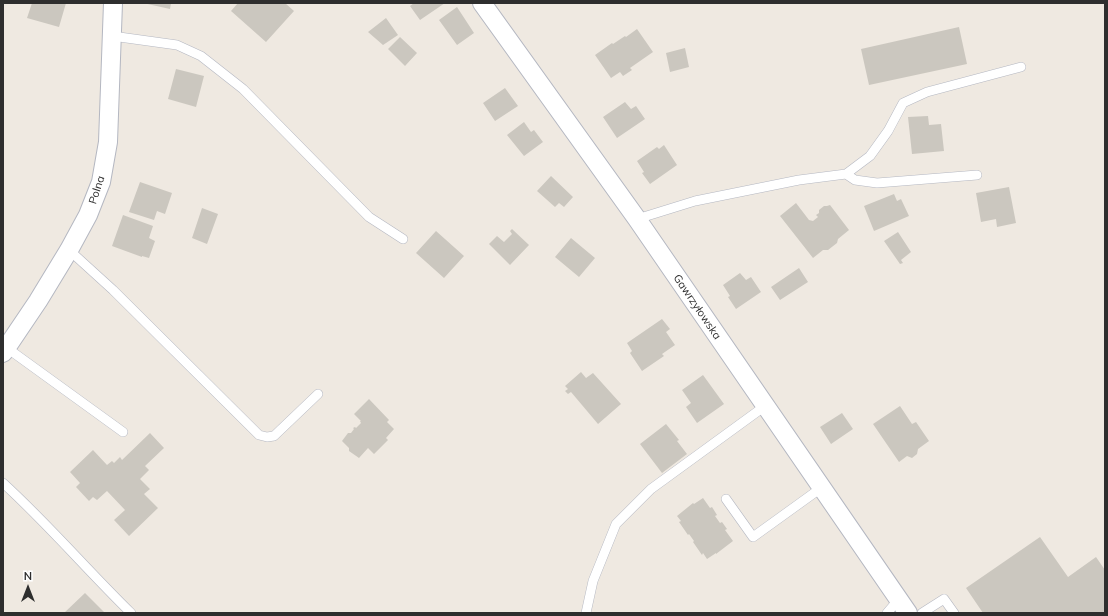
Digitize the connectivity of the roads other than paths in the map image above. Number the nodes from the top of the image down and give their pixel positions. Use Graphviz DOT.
graph roads {
  1 [pos="113,3"];
  2 [pos="482,3"];
  3 [pos="112,36"];
  4 [pos="1021,67"];
  5 [pos="846,174"];
  6 [pos="977,175"];
  7 [pos="637,219"];
  8 [pos="403,239"];
  9 [pos="69,250"];
  10 [pos="5,350"];
  11 [pos="318,394"];
  12 [pos="765,406"];
  13 [pos="123,432"];
  14 [pos="3,484"];
  15 [pos="821,488"];
  16 [pos="726,499"];
  17 [pos="903,606"];
  18 [pos="132,613"];
  19 [pos="586,613"];
  20 [pos="887,613"];
  21 [pos="922,613"];
  22 [pos="954,613"];
  1 -- 3 [label="street, Polna"];
  2 -- 7 [label="street, Gawrzyłowska"];
  3 -- 8 [label="lane"];
  3 -- 9 [label="street, Polna"];
  4 -- 5 [label="lane"];
  5 -- 6 [label="lane"];
  5 -- 7 [label="lane"];
  7 -- 12 [label="street, Gawrzyłowska"];
  9 -- 10 [label="street, Polna"];
  9 -- 11 [label="lane"];
  10 -- 13 [label="lane"];
  12 -- 15 [label="street, Gawrzyłowska"];
  12 -- 19 [label="lane"];
  14 -- 18 [label="lane"];
  15 -- 16 [label="lane"];
  15 -- 17 [label="street, Gawrzyłowska"];
  17 -- 20 [label="lane"];
  21 -- 22 [label="lane"];
}
